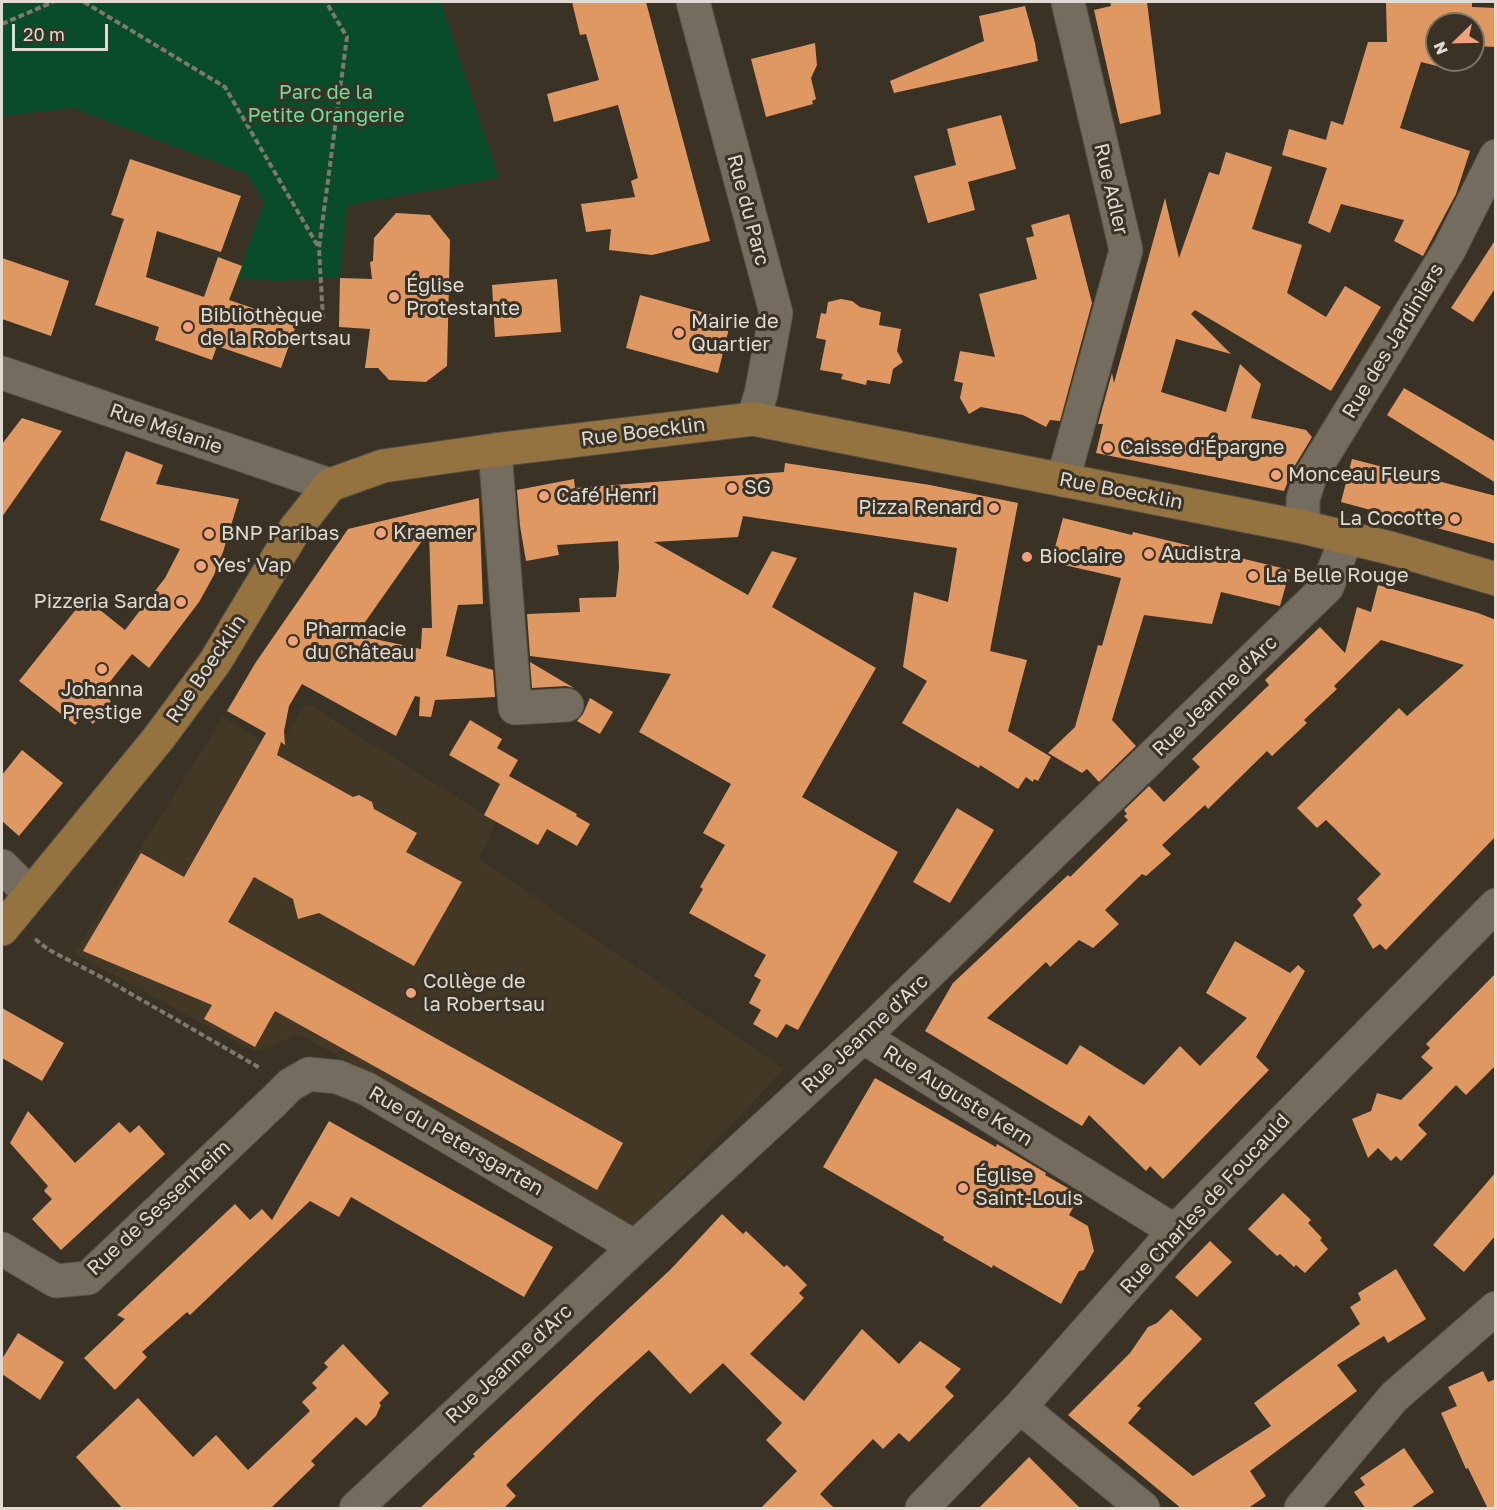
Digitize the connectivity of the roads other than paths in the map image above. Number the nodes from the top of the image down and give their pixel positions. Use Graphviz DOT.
graph roads {
  1 [pos="693,2"];
  2 [pos="1068,2"];
  3 [pos="1496,156"];
  4 [pos="2,373"];
  5 [pos="753,419"];
  6 [pos="495,450"];
  7 [pos="1063,480"];
  8 [pos="330,485"];
  9 [pos="1303,527"];
  10 [pos="1347,537"];
  11 [pos="1496,579"];
  12 [pos="567,705"];
  13 [pos="2,866"];
  14 [pos="30,894"];
  15 [pos="1496,905"];
  16 [pos="5,924"];
  17 [pos="863,1037"];
  18 [pos="282,1093"];
  19 [pos="1175,1231"];
  20 [pos="635,1247"];
  21 [pos="2,1249"];
  22 [pos="1496,1308"];
  23 [pos="1020,1407"];
  24 [pos="356,1509"];
  25 [pos="922,1509"];
  26 [pos="1143,1509"];
  27 [pos="1301,1509"];
  1 -- 5 [label="street, Rue du Parc"];
  2 -- 7 [label="street, Rue Adler"];
  3 -- 9 [label="street, Rue des Jardiniers"];
  4 -- 8 [label="street, Rue Mélanie"];
  5 -- 6 [label="main road, Rue Boecklin"];
  5 -- 7 [label="main road, Rue Boecklin"];
  6 -- 8 [label="main road, Rue Boecklin"];
  6 -- 12 [label="street"];
  7 -- 9 [label="main road, Rue Boecklin"];
  8 -- 14 [label="main road, Rue Boecklin"];
  9 -- 10 [label="main road, Rue Boecklin"];
  10 -- 11 [label="main road, Rue Boecklin"];
  10 -- 17 [label="street, Rue Jeanne d'Arc"];
  13 -- 14 [label="street"];
  14 -- 16 [label="main road, Rue Boecklin"];
  15 -- 19 [label="street, Rue Charles de Foucauld"];
  17 -- 19 [label="street, Rue Auguste Kern"];
  17 -- 20 [label="street, Rue Jeanne d'Arc"];
  18 -- 20 [label="street, Rue du Petersgarten"];
  18 -- 21 [label="street, Rue de Sessenheim"];
  19 -- 23 [label="street, Rue Charles de Foucauld"];
  20 -- 24 [label="street, Rue Jeanne d'Arc"];
  22 -- 27 [label="street"];
  23 -- 25 [label="street, Rue Charles de Foucauld"];
  23 -- 26 [label="street"];
}
